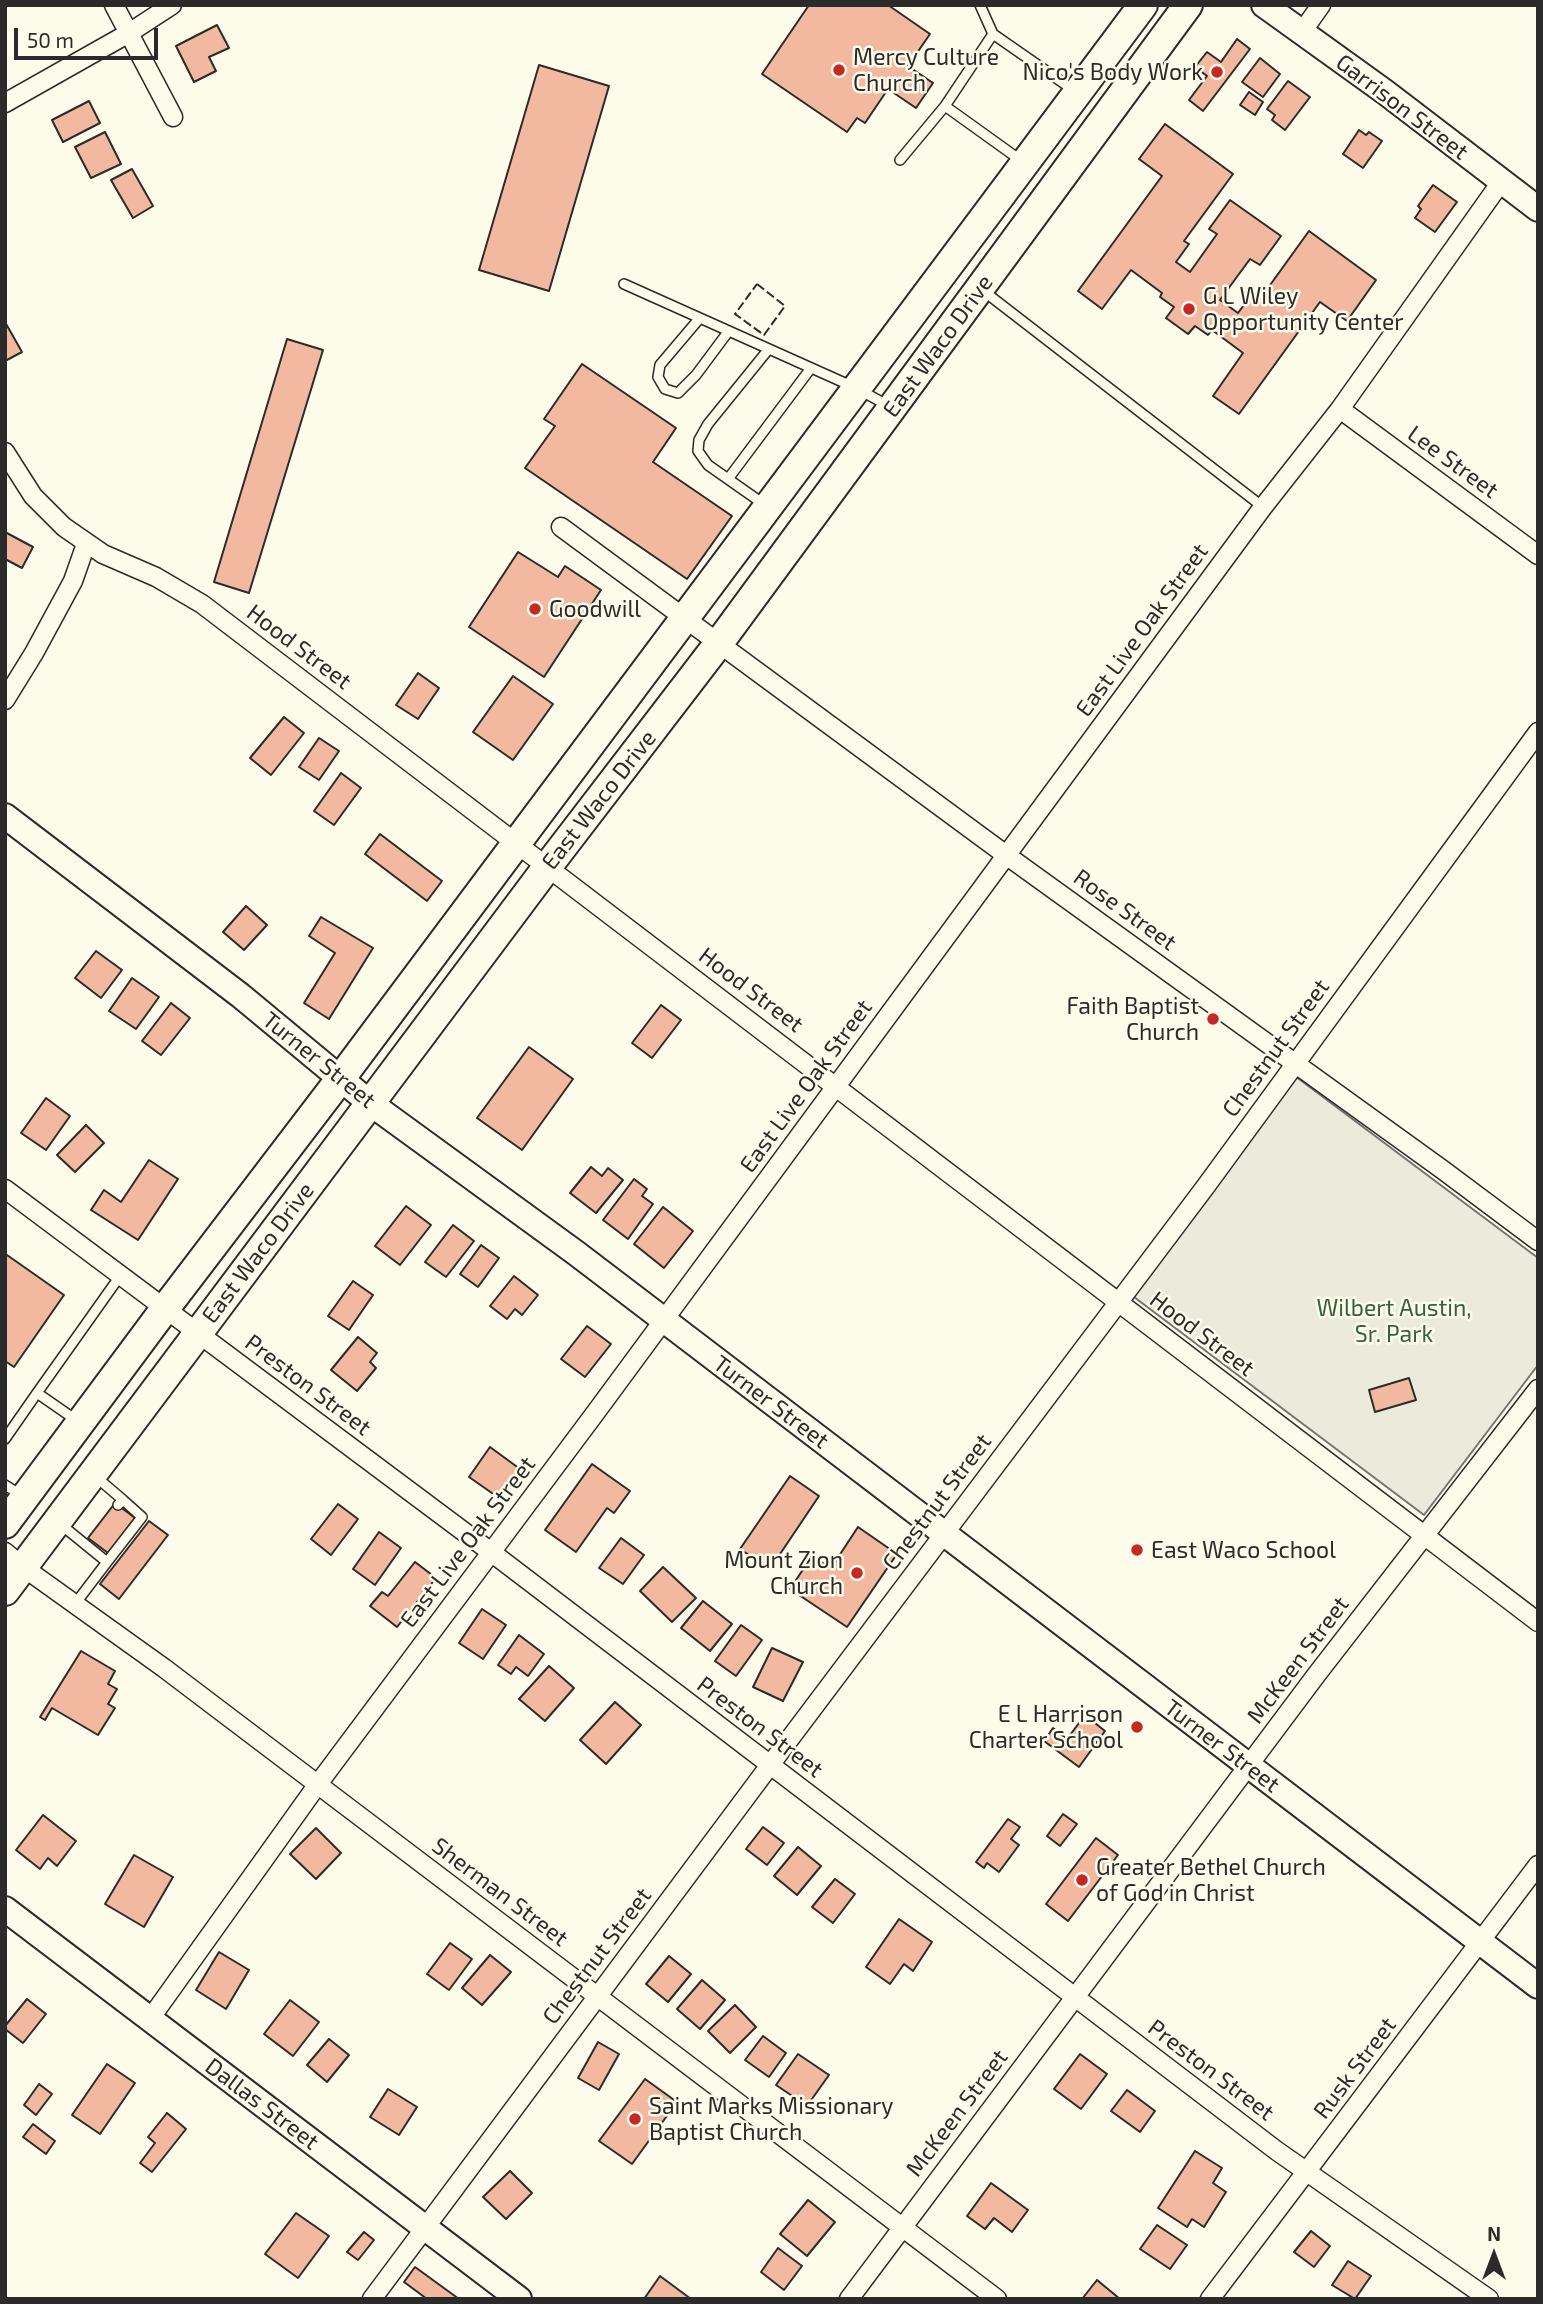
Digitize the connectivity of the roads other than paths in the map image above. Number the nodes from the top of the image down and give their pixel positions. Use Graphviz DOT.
graph roads {
  1 [pos="114,5"];
  2 [pos="172,5"];
  3 [pos="980,5"];
  4 [pos="1143,5"];
  5 [pos="1188,5"];
  6 [pos="1264,5"];
  7 [pos="1321,5"];
  8 [pos="1302,32"];
  9 [pos="129,33"];
  10 [pos="993,34"];
  11 [pos="1077,93"];
  12 [pos="5,103"];
  13 [pos="945,106"];
  14 [pos="173,117"];
  15 [pos="900,160"];
  16 [pos="1024,163"];
  17 [pos="1501,182"];
  18 [pos="1537,208"];
  19 [pos="624,284"];
  20 [pos="980,288"];
  21 [pos="699,319"];
  22 [pos="728,332"];
  23 [pos="768,350"];
  24 [pos="811,368"];
  25 [pos="856,388"];
  26 [pos="892,408"];
  27 [pos="1340,409"];
  28 [pos="5,452"];
  29 [pos="728,479"];
  30 [pos="767,506"];
  31 [pos="1263,507"];
  32 [pos="561,527"];
  33 [pos="86,544"];
  34 [pos="1538,555"];
  35 [pos="685,616"];
  36 [pos="719,643"];
  37 [pos="5,700"];
  38 [pos="1538,732"];
  39 [pos="5,816"];
  40 [pos="516,842"];
  41 [pos="1006,855"];
  42 [pos="548,866"];
  43 [pos="1295,1064"];
  44 [pos="341,1078"];
  45 [pos="836,1086"];
  46 [pos="370,1103"];
  47 [pos="5,1189"];
  48 [pos="1538,1241"];
  49 [pos="120,1276"];
  50 [pos="1119,1301"];
  51 [pos="164,1310"];
  52 [pos="664,1320"];
  53 [pos="198,1334"];
  54 [pos="1538,1389"];
  55 [pos="37,1393"];
  56 [pos="80,1423"];
  57 [pos="5,1439"];
  58 [pos="93,1475"];
  59 [pos="15,1491"];
  60 [pos="58,1522"];
  61 [pos="5,1524"];
  62 [pos="944,1534"];
  63 [pos="1424,1535"];
  64 [pos="491,1552"];
  65 [pos="14,1560"];
  66 [pos="107,1562"];
  67 [pos="5,1591"];
  68 [pos="75,1604"];
  69 [pos="1538,1622"];
  70 [pos="770,1765"];
  71 [pos="1248,1766"];
  72 [pos="318,1784"];
  73 [pos="1538,1865"];
  74 [pos="5,1909"];
  75 [pos="1480,1942"];
  76 [pos="1538,1986"];
  77 [pos="598,1997"];
  78 [pos="1075,1997"];
  79 [pos="149,2020"];
  80 [pos="1307,2171"];
  81 [pos="903,2227"];
  82 [pos="425,2228"];
  83 [pos="372,2299"];
  84 [pos="519,2299"];
  85 [pos="849,2299"];
  86 [pos="998,2299"];
  87 [pos="1210,2299"];
  88 [pos="1489,2299"];
  1 -- 9 [label="street"];
  2 -- 9 [label="street"];
  3 -- 10 [label="lane"];
  4 -- 11 [label="main road, East Waco Drive"];
  5 -- 20 [label="main road, East Waco Drive"];
  6 -- 8 [label="street, Garrison Street"];
  7 -- 8 [label="street"];
  8 -- 17 [label="street, Garrison Street"];
  9 -- 12 [label="street"];
  9 -- 14 [label="street"];
  10 -- 11 [label="lane"];
  10 -- 13 [label="lane"];
  11 -- 16 [label="main road, East Waco Drive"];
  13 -- 15 [label="lane"];
  13 -- 16 [label="lane"];
  16 -- 25 [label="main road, East Waco Drive"];
  17 -- 18 [label="street, Garrison Street"];
  17 -- 27 [label="street, East Live Oak Street"];
  19 -- 21 [label="lane"];
  20 -- 26 [label="main road, East Waco Drive"];
  20 -- 31 [label="lane"];
  21 -- 22 [label="lane"];
  21 -- 22 [label="lane"];
  22 -- 23 [label="lane"];
  23 -- 24 [label="lane"];
  23 -- 29 [label="lane"];
  24 -- 25 [label="lane"];
  24 -- 29 [label="lane"];
  25 -- 26 [label="lane"];
  25 -- 30 [label="main road, East Waco Drive"];
  26 -- 36 [label="main road, East Waco Drive"];
  27 -- 31 [label="street, East Live Oak Street"];
  27 -- 34 [label="street, Lee Street"];
  28 -- 33 [label="street, Hood Street"];
  29 -- 30 [label="lane"];
  30 -- 35 [label="main road, East Waco Drive"];
  31 -- 41 [label="street, East Live Oak Street"];
  32 -- 35 [label="street, Rose Street"];
  33 -- 37 [label="street"];
  33 -- 40 [label="street, Hood Street"];
  35 -- 36 [label="street, Rose Street"];
  35 -- 40 [label="main road, East Waco Drive"];
  36 -- 41 [label="street, Rose Street"];
  36 -- 42 [label="main road, East Waco Drive"];
  38 -- 43 [label="street, Chestnut Street"];
  39 -- 44 [label="street, Turner Street"];
  40 -- 42 [label="street, Hood Street"];
  40 -- 44 [label="main road, East Waco Drive"];
  41 -- 43 [label="street, Rose Street"];
  41 -- 45 [label="street, East Live Oak Street"];
  42 -- 45 [label="street, Hood Street"];
  42 -- 46 [label="main road, East Waco Drive"];
  43 -- 48 [label="street, Rose Street"];
  43 -- 50 [label="street, Chestnut Street"];
  44 -- 46 [label="street, Turner Street"];
  44 -- 51 [label="main road, East Waco Drive"];
  45 -- 50 [label="street, Hood Street"];
  45 -- 52 [label="street, East Live Oak Street"];
  46 -- 52 [label="street, Turner Street"];
  46 -- 53 [label="main road, East Waco Drive"];
  47 -- 49 [label="street, Preston Street"];
  49 -- 51 [label="street, Preston Street"];
  49 -- 55 [label="lane"];
  50 -- 62 [label="street, Chestnut Street"];
  50 -- 63 [label="street, Hood Street"];
  51 -- 53 [label="street, Preston Street"];
  51 -- 56 [label="main road, East Waco Drive"];
  52 -- 62 [label="street, Turner Street"];
  52 -- 64 [label="street, East Live Oak Street"];
  53 -- 58 [label="main road, East Waco Drive"];
  53 -- 64 [label="street, Preston Street"];
  54 -- 63 [label="street, McKeen Street"];
  55 -- 56 [label="lane"];
  55 -- 57 [label="lane"];
  56 -- 59 [label="main road, East Waco Drive"];
  58 -- 60 [label="main road, East Waco Drive"];
  58 -- 66 [label="lane"];
  59 -- 61 [label="main road, East Waco Drive"];
  60 -- 65 [label="main road, East Waco Drive"];
  60 -- 66 [label="lane"];
  62 -- 70 [label="street, Chestnut Street"];
  62 -- 71 [label="street, Turner Street"];
  63 -- 69 [label="street, Hood Street"];
  63 -- 71 [label="street, McKeen Street"];
  64 -- 70 [label="street, Preston Street"];
  64 -- 72 [label="street, East Live Oak Street"];
  65 -- 67 [label="main road, East Waco Drive"];
  65 -- 68 [label="street, Sherman Street"];
  66 -- 68 [label="lane"];
  68 -- 72 [label="street, Sherman Street"];
  70 -- 77 [label="street, Chestnut Street"];
  70 -- 78 [label="street, Preston Street"];
  71 -- 75 [label="street, Turner Street"];
  71 -- 78 [label="street, McKeen Street"];
  72 -- 77 [label="street, Sherman Street"];
  72 -- 79 [label="street, East Live Oak Street"];
  73 -- 75 [label="street, Rusk Street"];
  74 -- 79 [label="street, Dallas Street"];
  75 -- 76 [label="street, Turner Street"];
  75 -- 80 [label="street, Rusk Street"];
  77 -- 81 [label="street, Sherman Street"];
  77 -- 82 [label="street, Chestnut Street"];
  78 -- 80 [label="street, Preston Street"];
  78 -- 81 [label="street, McKeen Street"];
  79 -- 82 [label="street, Dallas Street"];
  80 -- 87 [label="street, Rusk Street"];
  80 -- 88 [label="street, Preston Street"];
  81 -- 85 [label="street, McKeen Street"];
  81 -- 86 [label="street, Sherman Street"];
  82 -- 83 [label="street, Chestnut Street"];
  82 -- 84 [label="street, Dallas Street"];
}
